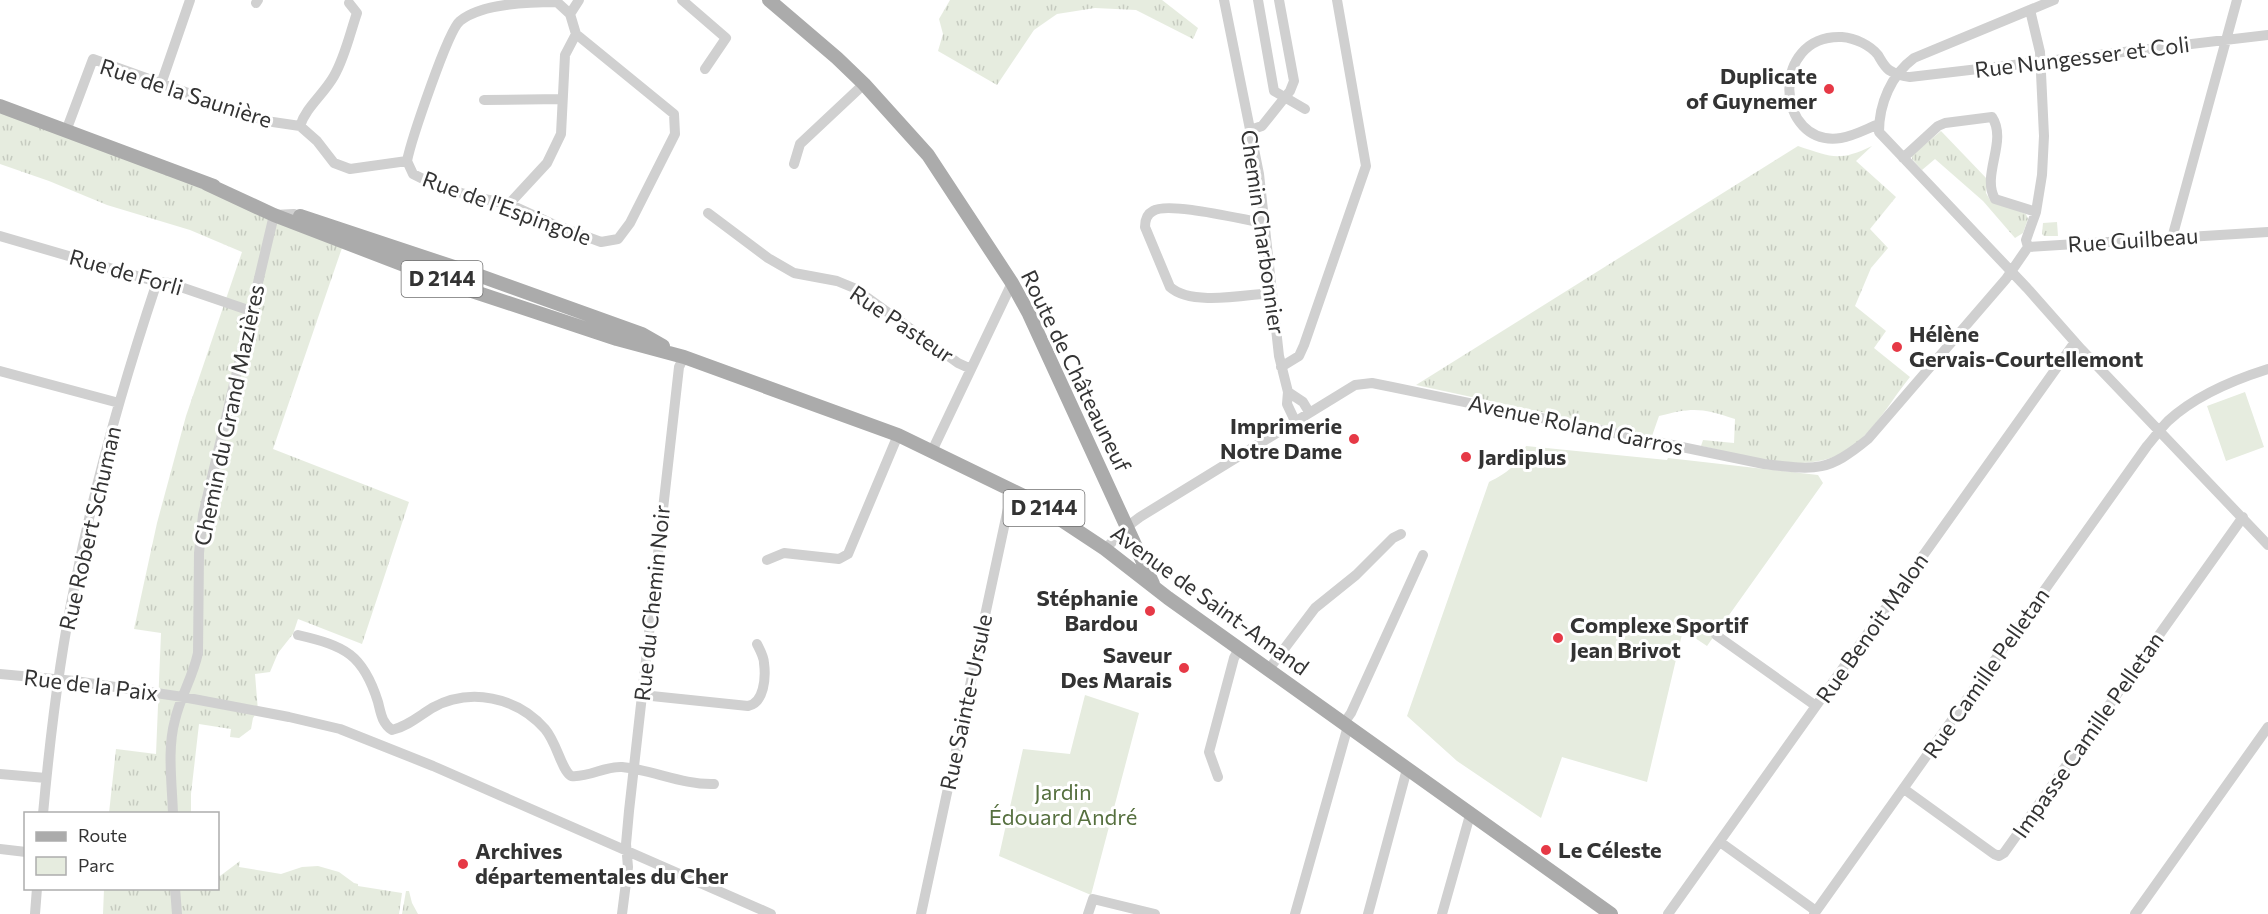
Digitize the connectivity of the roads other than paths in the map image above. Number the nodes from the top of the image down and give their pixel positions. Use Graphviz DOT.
graph roads {
  1 [pos="190,0"];
  2 [pos="579,0"];
  3 [pos="682,0"];
  4 [pos="769,0"];
  5 [pos="1224,0"];
  6 [pos="1258,0"];
  7 [pos="1279,0"];
  8 [pos="1337,0"];
  9 [pos="2054,0"];
  10 [pos="2237,0"];
  11 [pos="533,1"];
  12 [pos="349,3"];
  13 [pos="2030,10"];
  14 [pos="570,14"];
  15 [pos="576,34"];
  16 [pos="2268,35"];
  17 [pos="2226,40"];
  18 [pos="2041,61"];
  19 [pos="705,69"];
  20 [pos="1897,74"];
  21 [pos="161,84"];
  22 [pos="864,84"];
  23 [pos="1284,98"];
  24 [pos="562,99"];
  25 [pos="484,100"];
  26 [pos="0,106"];
  27 [pos="1305,109"];
  28 [pos="1879,124"];
  29 [pos="300,126"];
  30 [pos="66,130"];
  31 [pos="1250,130"];
  32 [pos="1903,158"];
  33 [pos="407,161"];
  34 [pos="794,165"];
  35 [pos="207,184"];
  36 [pos="509,204"];
  37 [pos="2036,212"];
  38 [pos="708,213"];
  39 [pos="294,214"];
  40 [pos="274,215"];
  41 [pos="1264,223"];
  42 [pos="2268,232"];
  43 [pos="0,236"];
  44 [pos="2172,238"];
  45 [pos="2028,247"];
  46 [pos="413,261"];
  47 [pos="2011,272"];
  48 [pos="475,274"];
  49 [pos="157,282"];
  50 [pos="1012,283"];
  51 [pos="469,290"];
  52 [pos="1271,293"];
  53 [pos="251,311"];
  54 [pos="2075,342"];
  55 [pos="684,357"];
  56 [pos="1281,367"];
  57 [pos="971,369"];
  58 [pos="2268,369"];
  59 [pos="0,371"];
  60 [pos="1288,392"];
  61 [pos="119,403"];
  62 [pos="1310,412"];
  63 [pos="1295,421"];
  64 [pos="2160,432"];
  65 [pos="898,435"];
  66 [pos="932,451"];
  67 [pos="1014,491"];
  68 [pos="2243,517"];
  69 [pos="1128,526"];
  70 [pos="1401,534"];
  71 [pos="2268,545"];
  72 [pos="1105,549"];
  73 [pos="1423,555"];
  74 [pos="766,560"];
  75 [pos="1156,588"];
  76 [pos="298,635"];
  77 [pos="1716,635"];
  78 [pos="757,644"];
  79 [pos="1239,649"];
  80 [pos="1269,669"];
  81 [pos="0,674"];
  82 [pos="59,679"];
  83 [pos="642,695"];
  84 [pos="183,697"];
  85 [pos="1816,706"];
  86 [pos="1346,724"];
  87 [pos="390,728"];
  88 [pos="2268,728"];
  89 [pos="383,746"];
  90 [pos="634,769"];
  91 [pos="1407,769"];
  92 [pos="0,774"];
  93 [pos="1218,777"];
  94 [pos="46,778"];
  95 [pos="714,784"];
  96 [pos="1904,789"];
  97 [pos="43,812"];
  98 [pos="173,812"];
  99 [pos="1470,815"];
  100 [pos="1720,842"];
  101 [pos="0,849"];
  102 [pos="626,851"];
  103 [pos="24,852"];
  104 [pos="37,890"];
  105 [pos="175,890"];
  106 [pos="1815,912"];
  107 [pos="35,914"];
  108 [pos="177,914"];
  109 [pos="622,914"];
  110 [pos="771,914"];
  111 [pos="921,914"];
  112 [pos="1088,914"];
  113 [pos="1155,914"];
  114 [pos="1295,914"];
  115 [pos="1368,914"];
  116 [pos="1442,914"];
  117 [pos="1611,914"];
  118 [pos="1668,914"];
  119 [pos="2135,914"];
  1 -- 21 [label="street"];
  2 -- 14 [label="street"];
  3 -- 19 [label="street"];
  4 -- 22 [label="main road, Route de Châteauneuf"];
  5 -- 31 [label="street, Chemin Charbonnier"];
  6 -- 23 [label="street"];
  7 -- 23 [label="street"];
  8 -- 56 [label="street"];
  9 -- 13 [label="street"];
  10 -- 17 [label="street"];
  11 -- 14 [label="street, Rue de l'Espingole"];
  11 -- 33 [label="street, Rue de l'Espingole"];
  12 -- 29 [label="street"];
  13 -- 18 [label="street"];
  13 -- 20 [label="street"];
  14 -- 15 [label="street"];
  15 -- 24 [label="street"];
  15 -- 36 [label="street, Rue de l'Espingole"];
  16 -- 17 [label="street, Rue Nungesser et Coli"];
  17 -- 18 [label="street, Rue Nungesser et Coli"];
  17 -- 44 [label="street"];
  18 -- 20 [label="street, Rue Nungesser et Coli"];
  18 -- 37 [label="street"];
  20 -- 28 [label="street"];
  20 -- 28 [label="street"];
  21 -- 29 [label="street, Rue de la Saunière"];
  21 -- 30 [label="street, Rue de la Saunière"];
  22 -- 34 [label="street"];
  22 -- 50 [label="main road, Route de Châteauneuf"];
  23 -- 27 [label="street"];
  23 -- 31 [label="street"];
  24 -- 25 [label="street"];
  24 -- 36 [label="street"];
  26 -- 30 [label="main road, Avenue de Saint-Amand / D 2144"];
  28 -- 32 [label="street"];
  29 -- 33 [label="street, Rue de la Saunière"];
  30 -- 35 [label="main road, Avenue de Saint-Amand / D 2144"];
  31 -- 41 [label="street, Chemin Charbonnier"];
  32 -- 37 [label="street"];
  32 -- 47 [label="street"];
  33 -- 36 [label="street, Rue de l'Espingole"];
  35 -- 39 [label="main road, Avenue de Saint-Amand / D 2144"];
  35 -- 40 [label="main road, Avenue de Saint-Amand / D 2144"];
  37 -- 45 [label="street"];
  38 -- 57 [label="street, Rue Pasteur"];
  39 -- 40 [label="street"];
  39 -- 46 [label="main road, Avenue de Saint-Amand / D 2144"];
  40 -- 46 [label="main road, Avenue de Saint-Amand / D 2144"];
  40 -- 53 [label="street, Chemin du Grand Mazières"];
  41 -- 52 [label="street, Chemin Charbonnier"];
  41 -- 52 [label="street"];
  42 -- 44 [label="street, Rue Guilbeau"];
  43 -- 49 [label="street, Rue de Forli"];
  44 -- 45 [label="street, Rue Guilbeau"];
  45 -- 47 [label="street"];
  46 -- 48 [label="main road, Avenue de Saint-Amand / D 2144"];
  46 -- 51 [label="main road, Avenue de Saint-Amand / D 2144"];
  47 -- 54 [label="street"];
  47 -- 62 [label="street, Avenue Roland Garros"];
  48 -- 51 [label="main road"];
  48 -- 55 [label="main road, Avenue de Saint-Amand / D 2144"];
  49 -- 53 [label="street, Rue de Forli"];
  49 -- 61 [label="street, Rue Robert Schuman"];
  50 -- 57 [label="street"];
  50 -- 69 [label="main road, Route de Châteauneuf"];
  51 -- 55 [label="main road, Avenue de Saint-Amand / D 2144"];
  52 -- 56 [label="street, Chemin Charbonnier"];
  53 -- 84 [label="street, Chemin du Grand Mazières"];
  54 -- 64 [label="street"];
  54 -- 85 [label="street, Rue Benoit Malon"];
  55 -- 65 [label="main road, Avenue de Saint-Amand / D 2144"];
  55 -- 83 [label="street, Rue du Chemin Noir"];
  56 -- 60 [label="street, Chemin Charbonnier"];
  57 -- 66 [label="street"];
  58 -- 64 [label="street, Rue Camille Pelletan"];
  59 -- 61 [label="street"];
  60 -- 62 [label="street"];
  60 -- 63 [label="street, Chemin Charbonnier"];
  61 -- 82 [label="street, Rue Robert Schuman"];
  62 -- 63 [label="street, Avenue Roland Garros"];
  63 -- 69 [label="street, Avenue Roland Garros"];
  64 -- 68 [label="street"];
  64 -- 96 [label="street, Rue Camille Pelletan"];
  65 -- 66 [label="main road, Avenue de Saint-Amand / D 2144"];
  65 -- 74 [label="street"];
  66 -- 67 [label="main road, Avenue de Saint-Amand / D 2144"];
  67 -- 72 [label="main road, Avenue de Saint-Amand / D 2144"];
  67 -- 111 [label="street, Rue Sainte-Ursule"];
  68 -- 71 [label="street"];
  68 -- 96 [label="street, Impasse Camille Pelletan"];
  69 -- 72 [label="street, Avenue Roland Garros"];
  69 -- 75 [label="main road, Route de Châteauneuf"];
  70 -- 80 [label="street"];
  72 -- 75 [label="main road, Avenue de Saint-Amand / D 2144"];
  73 -- 86 [label="street"];
  75 -- 79 [label="main road, Avenue de Saint-Amand"];
  76 -- 87 [label="street"];
  77 -- 85 [label="street"];
  78 -- 83 [label="street"];
  79 -- 80 [label="main road, Avenue de Saint-Amand"];
  79 -- 93 [label="street"];
  80 -- 86 [label="main road, Avenue de Saint-Amand"];
  81 -- 82 [label="street, Rue de la Paix"];
  82 -- 84 [label="street, Rue de la Paix"];
  82 -- 94 [label="street, Rue Robert Schuman"];
  83 -- 90 [label="street, Rue du Chemin Noir"];
  84 -- 89 [label="street, Rue de la Paix"];
  84 -- 98 [label="street, Chemin du Grand Mazières"];
  85 -- 100 [label="street, Rue Benoit Malon"];
  86 -- 91 [label="main road, Avenue de Saint-Amand"];
  86 -- 114 [label="street"];
  87 -- 89 [label="street"];
  87 -- 90 [label="street"];
  88 -- 119 [label="street"];
  89 -- 102 [label="street, Rue de la Paix"];
  90 -- 95 [label="street"];
  90 -- 102 [label="street, Rue du Chemin Noir"];
  91 -- 99 [label="main road, Avenue de Saint-Amand"];
  91 -- 115 [label="street"];
  92 -- 94 [label="street"];
  94 -- 97 [label="street, Rue Robert Schuman"];
  96 -- 106 [label="street, Rue Camille Pelletan"];
  99 -- 116 [label="street"];
  99 -- 117 [label="main road, Avenue de Saint-Amand"];
  100 -- 106 [label="street"];
  100 -- 118 [label="street, Rue Benoit Malon"];
  101 -- 103 [label="street"];
  102 -- 109 [label="street"];
  102 -- 110 [label="street, Rue de la Paix"];
  104 -- 107 [label="street"];
  105 -- 108 [label="street"];
  112 -- 113 [label="street"];
}
